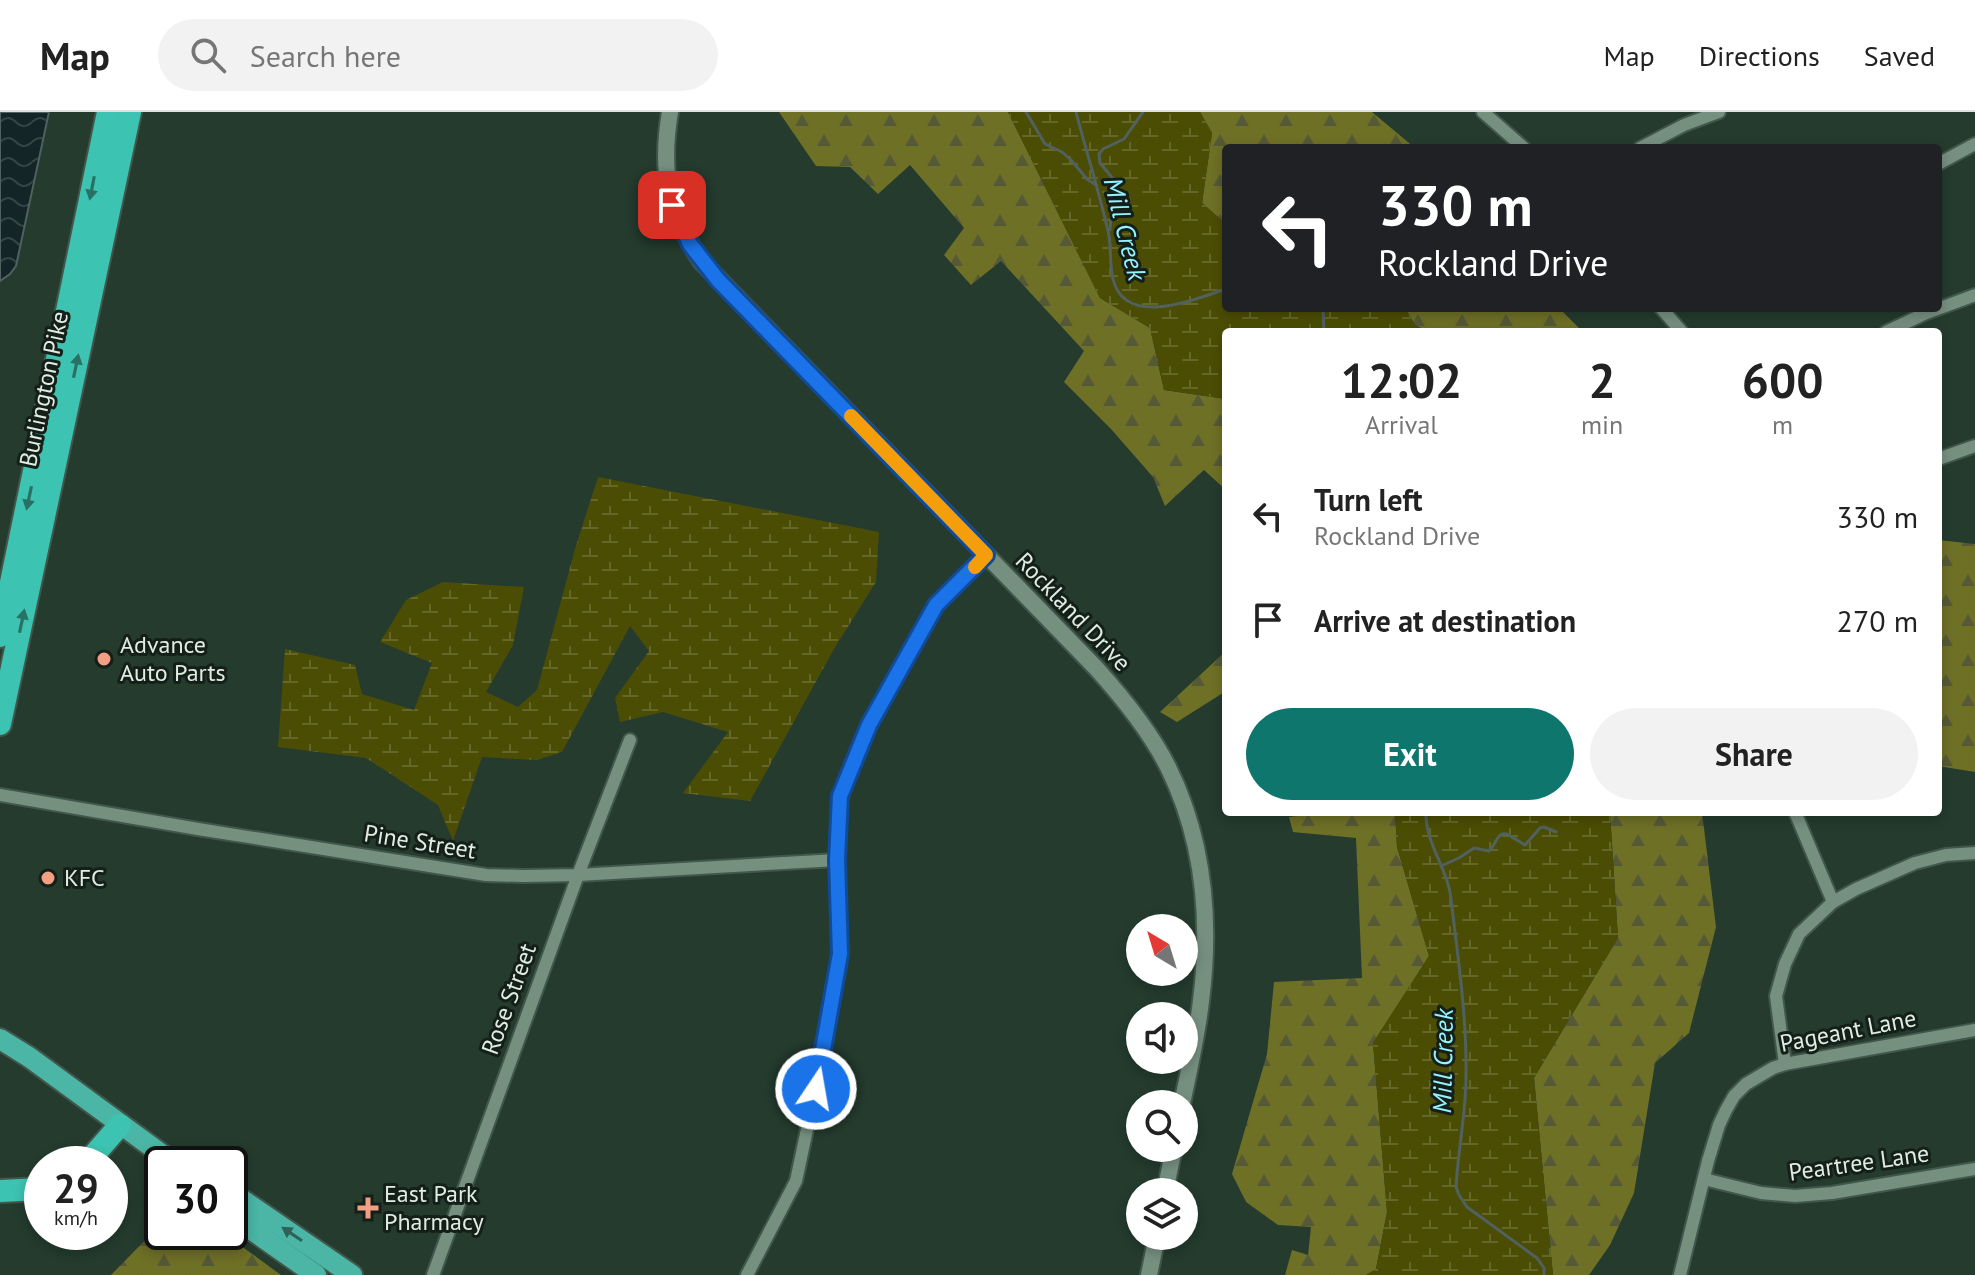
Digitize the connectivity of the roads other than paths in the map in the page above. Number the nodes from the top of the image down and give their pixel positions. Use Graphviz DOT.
graph roads {
  1 [pos="108,112"];
  2 [pos="130,112"];
  3 [pos="670,112"];
  4 [pos="1719,112"];
  5 [pos="1486,113"];
  6 [pos="1520,144"];
  7 [pos="1648,144"];
  8 [pos="1975,144"];
  9 [pos="1942,162"];
  10 [pos="1975,295"];
  11 [pos="1942,307"];
  12 [pos="1664,312"];
  13 [pos="1929,312"];
  14 [pos="1678,328"];
  15 [pos="1894,328"];
  16 [pos="1975,446"];
  17 [pos="1942,458"];
  18 [pos="986,555"];
  19 [pos="5,593"];
  20 [pos="0,636"];
  21 [pos="0,724"];
  22 [pos="630,740"];
  23 [pos="0,795"];
  24 [pos="1797,816"];
  25 [pos="1975,853"];
  26 [pos="837,860"];
  27 [pos="578,875"];
  28 [pos="1833,902"];
  29 [pos="1975,1030"];
  30 [pos="0,1039"];
  31 [pos="1785,1064"];
  32 [pos="1185,1090"];
  33 [pos="120,1125"];
  34 [pos="102,1146"];
  35 [pos="150,1146"];
  36 [pos="1975,1169"];
  37 [pos="1704,1179"];
  38 [pos="24,1190"];
  39 [pos="0,1191"];
  40 [pos="248,1204"];
  41 [pos="248,1227"];
  42 [pos="1154,1250"];
  43 [pos="749,1271"];
  44 [pos="316,1275"];
  45 [pos="352,1275"];
  46 [pos="433,1275"];
  47 [pos="764,1275"];
  48 [pos="1149,1275"];
  49 [pos="1680,1275"];
  1 -- 19 [label="highway, Burlington Pike, one-way"];
  21 -- 2 [label="highway, Burlington Pike, one-way"];
  3 -- 18 [label="street, Rockland Drive"];
  4 -- 7 [label="street"];
  5 -- 6 [label="street"];
  8 -- 9 [label="street"];
  10 -- 11 [label="street"];
  12 -- 14 [label="street"];
  13 -- 15 [label="street"];
  16 -- 17 [label="street"];
  18 -- 26 [label="street"];
  18 -- 32 [label="street, Rockland Drive"];
  19 -- 20 [label="highway, Burlington Pike"];
  22 -- 27 [label="street, Rose Street"];
  23 -- 27 [label="street, Pine Street"];
  24 -- 28 [label="street"];
  25 -- 28 [label="street"];
  26 -- 27 [label="street, Pine Street"];
  26 -- 43 [label="street"];
  27 -- 46 [label="street, Rose Street"];
  28 -- 31 [label="street"];
  29 -- 31 [label="street, Pageant Lane"];
  30 -- 33 [label="main road"];
  31 -- 37 [label="street, Pageant Lane"];
  33 -- 34 [label="highway"];
  33 -- 35 [label="main road"];
  36 -- 37 [label="street, Peartree Lane"];
  37 -- 49 [label="street, Pageant Lane"];
  38 -- 39 [label="highway"];
  45 -- 40 [label="main road, one-way"];
  41 -- 44 [label="main road"];
  42 -- 48 [label="street"];
  43 -- 47 [label="street"];
}
